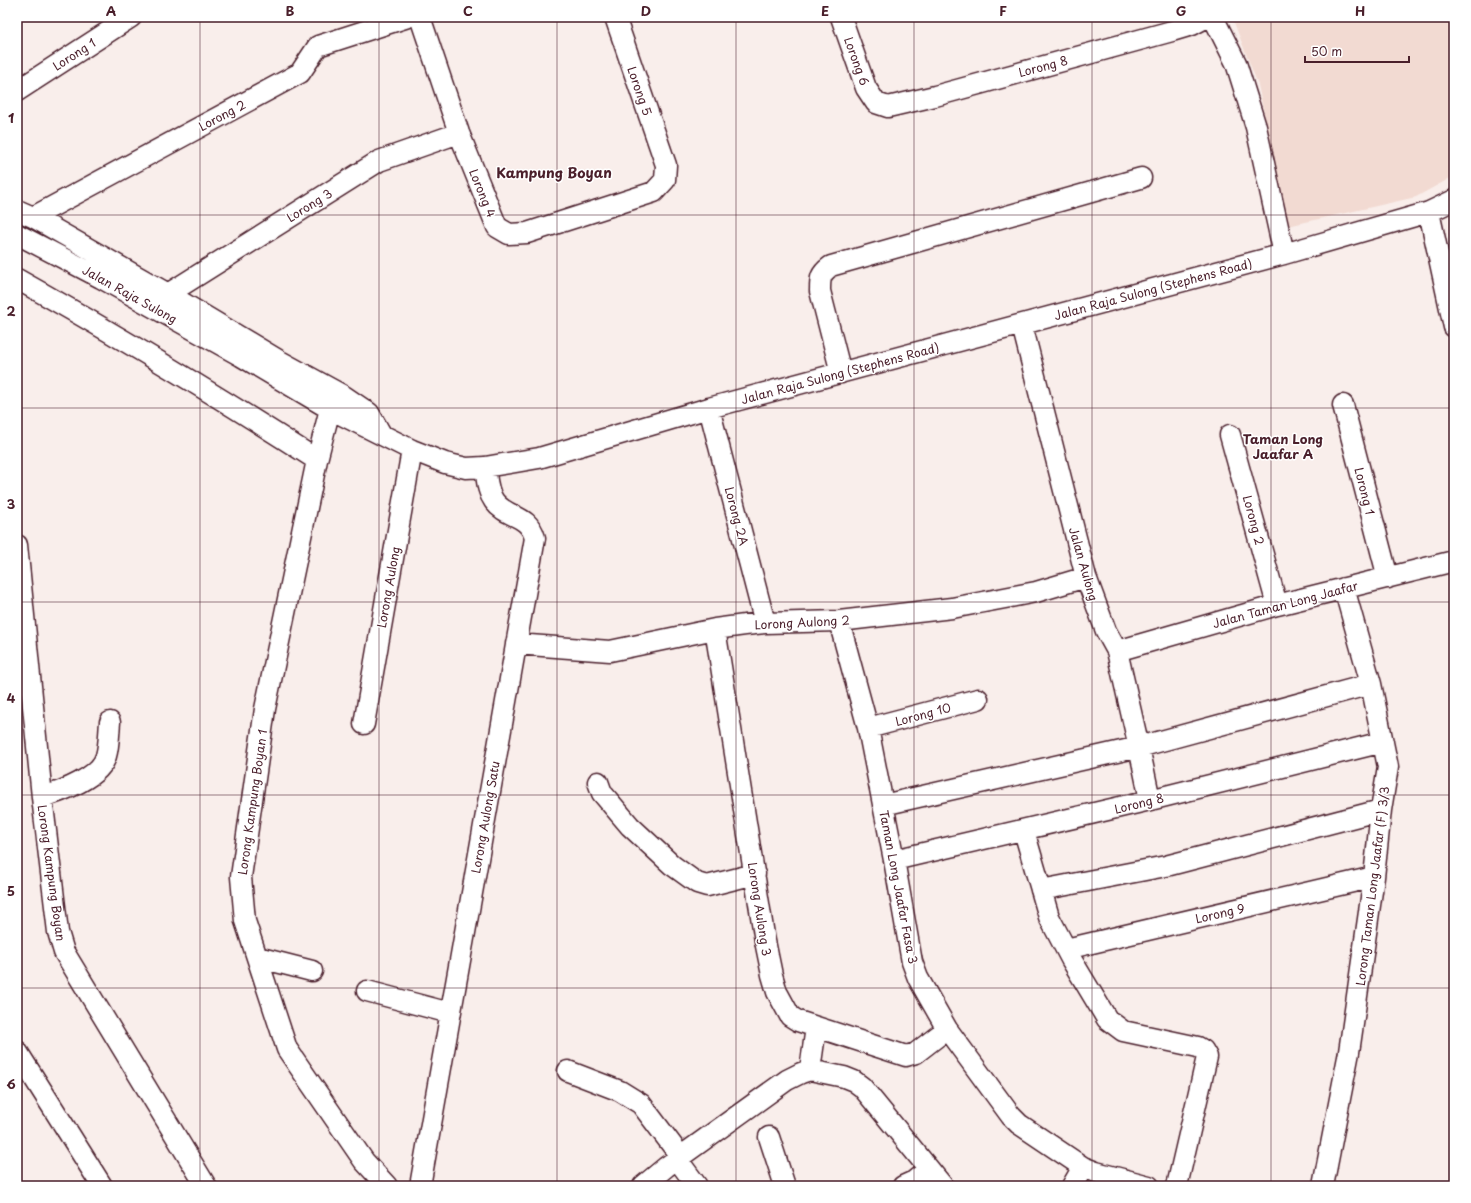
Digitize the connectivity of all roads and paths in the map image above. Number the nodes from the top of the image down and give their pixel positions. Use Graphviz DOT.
graph roads {
  1 [pos="131,17"];
  2 [pos="408,17"];
  3 [pos="420,17"];
  4 [pos="614,17"];
  5 [pos="841,17"];
  6 [pos="1207,17"];
  7 [pos="1213,17"];
  8 [pos="17,91"];
  9 [pos="876,103"];
  10 [pos="459,133"];
  11 [pos="666,164"];
  12 [pos="1141,178"];
  13 [pos="1454,200"];
  14 [pos="1429,212"];
  15 [pos="25,214"];
  16 [pos="17,234"];
  17 [pos="1284,254"];
  18 [pos="17,279"];
  19 [pos="168,294"];
  20 [pos="1022,325"];
  21 [pos="1454,327"];
  22 [pos="241,356"];
  23 [pos="841,373"];
  24 [pos="1343,405"];
  25 [pos="709,408"];
  26 [pos="330,409"];
  27 [pos="381,434"];
  28 [pos="1230,435"];
  29 [pos="412,450"];
  30 [pos="317,460"];
  31 [pos="485,467"];
  32 [pos="17,545"];
  33 [pos="1454,561"];
  34 [pos="1086,577"];
  35 [pos="1388,578"];
  36 [pos="1344,588"];
  37 [pos="1277,605"];
  38 [pos="839,621"];
  39 [pos="765,623"];
  40 [pos="715,629"];
  41 [pos="516,644"];
  42 [pos="1117,651"];
  43 [pos="1371,684"];
  44 [pos="978,699"];
  45 [pos="110,722"];
  46 [pos="364,724"];
  47 [pos="868,728"];
  48 [pos="1383,742"];
  49 [pos="1140,747"];
  50 [pos="598,782"];
  51 [pos="42,797"];
  52 [pos="1150,800"];
  53 [pos="883,806"];
  54 [pos="1381,810"];
  55 [pos="1024,831"];
  56 [pos="894,860"];
  57 [pos="755,874"];
  58 [pos="1374,878"];
  59 [pos="1041,890"];
  60 [pos="1066,949"];
  61 [pos="257,958"];
  62 [pos="312,971"];
  63 [pos="367,991"];
  64 [pos="450,1013"];
  65 [pos="816,1027"];
  66 [pos="947,1029"];
  67 [pos="17,1051"];
  68 [pos="810,1070"];
  69 [pos="568,1071"];
  70 [pos="769,1137"];
  71 [pos="679,1158"];
  72 [pos="1083,1167"];
  73 [pos="930,1169"];
  74 [pos="102,1186"];
  75 [pos="206,1186"];
  76 [pos="387,1186"];
  77 [pos="420,1186"];
  78 [pos="642,1186"];
  79 [pos="697,1186"];
  80 [pos="785,1186"];
  81 [pos="903,1186"];
  82 [pos="943,1186"];
  83 [pos="1072,1186"];
  84 [pos="1150,1186"];
  85 [pos="1177,1186"];
  86 [pos="1323,1186"];
  1 -- 8 [label="street, Lorong 1"];
  2 -- 15 [label="street, Lorong 2"];
  3 -- 10 [label="street, Lorong 4"];
  4 -- 11 [label="street, Lorong 5"];
  5 -- 9 [label="street, Lorong 6"];
  6 -- 9 [label="street, Lorong 8"];
  7 -- 17 [label="street"];
  10 -- 11 [label="street, Lorong 4"];
  10 -- 19 [label="street, Lorong 3"];
  12 -- 23 [label="street"];
  13 -- 14 [label="street, Jalan Raja Sulong (Stephens Road)"];
  14 -- 17 [label="street, Jalan Raja Sulong (Stephens Road)"];
  14 -- 21 [label="street"];
  15 -- 19 [label="street"];
  16 -- 22 [label="street, Jalan Raja Sulong"];
  17 -- 20 [label="street, Jalan Raja Sulong (Stephens Road)"];
  18 -- 30 [label="street"];
  19 -- 27 [label="street"];
  20 -- 23 [label="street, Jalan Raja Sulong (Stephens Road)"];
  20 -- 34 [label="street, Jalan Aulong"];
  22 -- 26 [label="street, Jalan Raja Sulong (Stephens Road)"];
  23 -- 25 [label="street, Jalan Raja Sulong (Stephens Road)"];
  24 -- 35 [label="street, Lorong 1"];
  25 -- 31 [label="street, Jalan Raja Sulong (Stephens Road)"];
  25 -- 39 [label="street, Lorong 2A"];
  26 -- 27 [label="street, Jalan Raja Sulong (Stephens Road)"];
  26 -- 30 [label="street, Lorong Kampung Boyan 1"];
  27 -- 29 [label="street, Jalan Raja Sulong (Stephens Road)"];
  28 -- 37 [label="street, Lorong 2"];
  29 -- 31 [label="street, Jalan Raja Sulong (Stephens Road)"];
  29 -- 46 [label="street, Lorong Aulong"];
  30 -- 61 [label="street, Lorong Kampung Boyan 1"];
  31 -- 41 [label="street, Lorong Aulong Satu"];
  32 -- 51 [label="street, Lorong Kampung Boyan"];
  33 -- 35 [label="street, Jalan Taman Long Jaafar"];
  34 -- 38 [label="street, Lorong Aulong 2"];
  34 -- 42 [label="street, Jalan Aulong"];
  35 -- 36 [label="street, Jalan Taman Long Jaafar"];
  36 -- 37 [label="street, Jalan Taman Long Jaafar"];
  36 -- 43 [label="street, Lorong Taman Long Jaafar (F) 3/3"];
  37 -- 42 [label="street, Jalan Taman Long Jaafar"];
  38 -- 39 [label="street, Lorong Aulong 2"];
  38 -- 47 [label="street, Taman Long Jaafar Fasa 3"];
  39 -- 40 [label="street, Lorong Aulong 2"];
  40 -- 41 [label="street, Lorong Aulong 2"];
  40 -- 57 [label="street, Lorong Aulong 3"];
  41 -- 64 [label="street, Lorong Aulong Satu"];
  42 -- 49 [label="street, Jalan Aulong"];
  43 -- 48 [label="street, Lorong Taman Long Jaafar (F) 3/3"];
  43 -- 49 [label="street"];
  44 -- 47 [label="street, Lorong 10"];
  45 -- 51 [label="street"];
  47 -- 53 [label="street, Taman Long Jaafar Fasa 3"];
  48 -- 52 [label="street, Lorong 8"];
  48 -- 54 [label="street, Lorong Taman Long Jaafar (F) 3/3"];
  49 -- 52 [label="street, Jalan Aulong"];
  49 -- 53 [label="street"];
  50 -- 57 [label="street"];
  51 -- 75 [label="street, Lorong Kampung Boyan"];
  52 -- 55 [label="street, Lorong 8"];
  53 -- 56 [label="street, Taman Long Jaafar Fasa 3"];
  54 -- 58 [label="street, Lorong Taman Long Jaafar (F) 3/3"];
  54 -- 59 [label="street"];
  55 -- 56 [label="street, Lorong 8"];
  55 -- 59 [label="street"];
  56 -- 66 [label="street, Taman Long Jaafar Fasa 3"];
  57 -- 65 [label="street, Lorong Aulong 3"];
  58 -- 60 [label="street, Lorong 9"];
  58 -- 86 [label="street, Lorong Taman Long Jaafar (F) 3/3"];
  59 -- 60 [label="street"];
  60 -- 85 [label="street"];
  61 -- 62 [label="street"];
  61 -- 76 [label="street, Lorong Kampung Boyan 1"];
  63 -- 64 [label="street"];
  64 -- 77 [label="street, Lorong Aulong Satu"];
  65 -- 66 [label="street, Lorong Aulong 3"];
  65 -- 68 [label="street"];
  66 -- 72 [label="street, Taman Long Jaafar Fasa 3"];
  67 -- 74 [label="street"];
  68 -- 71 [label="street"];
  68 -- 73 [label="street"];
  69 -- 71 [label="street"];
  70 -- 80 [label="street"];
  71 -- 78 [label="street"];
  71 -- 79 [label="street"];
  72 -- 83 [label="street"];
  72 -- 84 [label="street, Taman Long Jaafar Fasa 3"];
  73 -- 81 [label="street"];
  73 -- 82 [label="street"];
}
